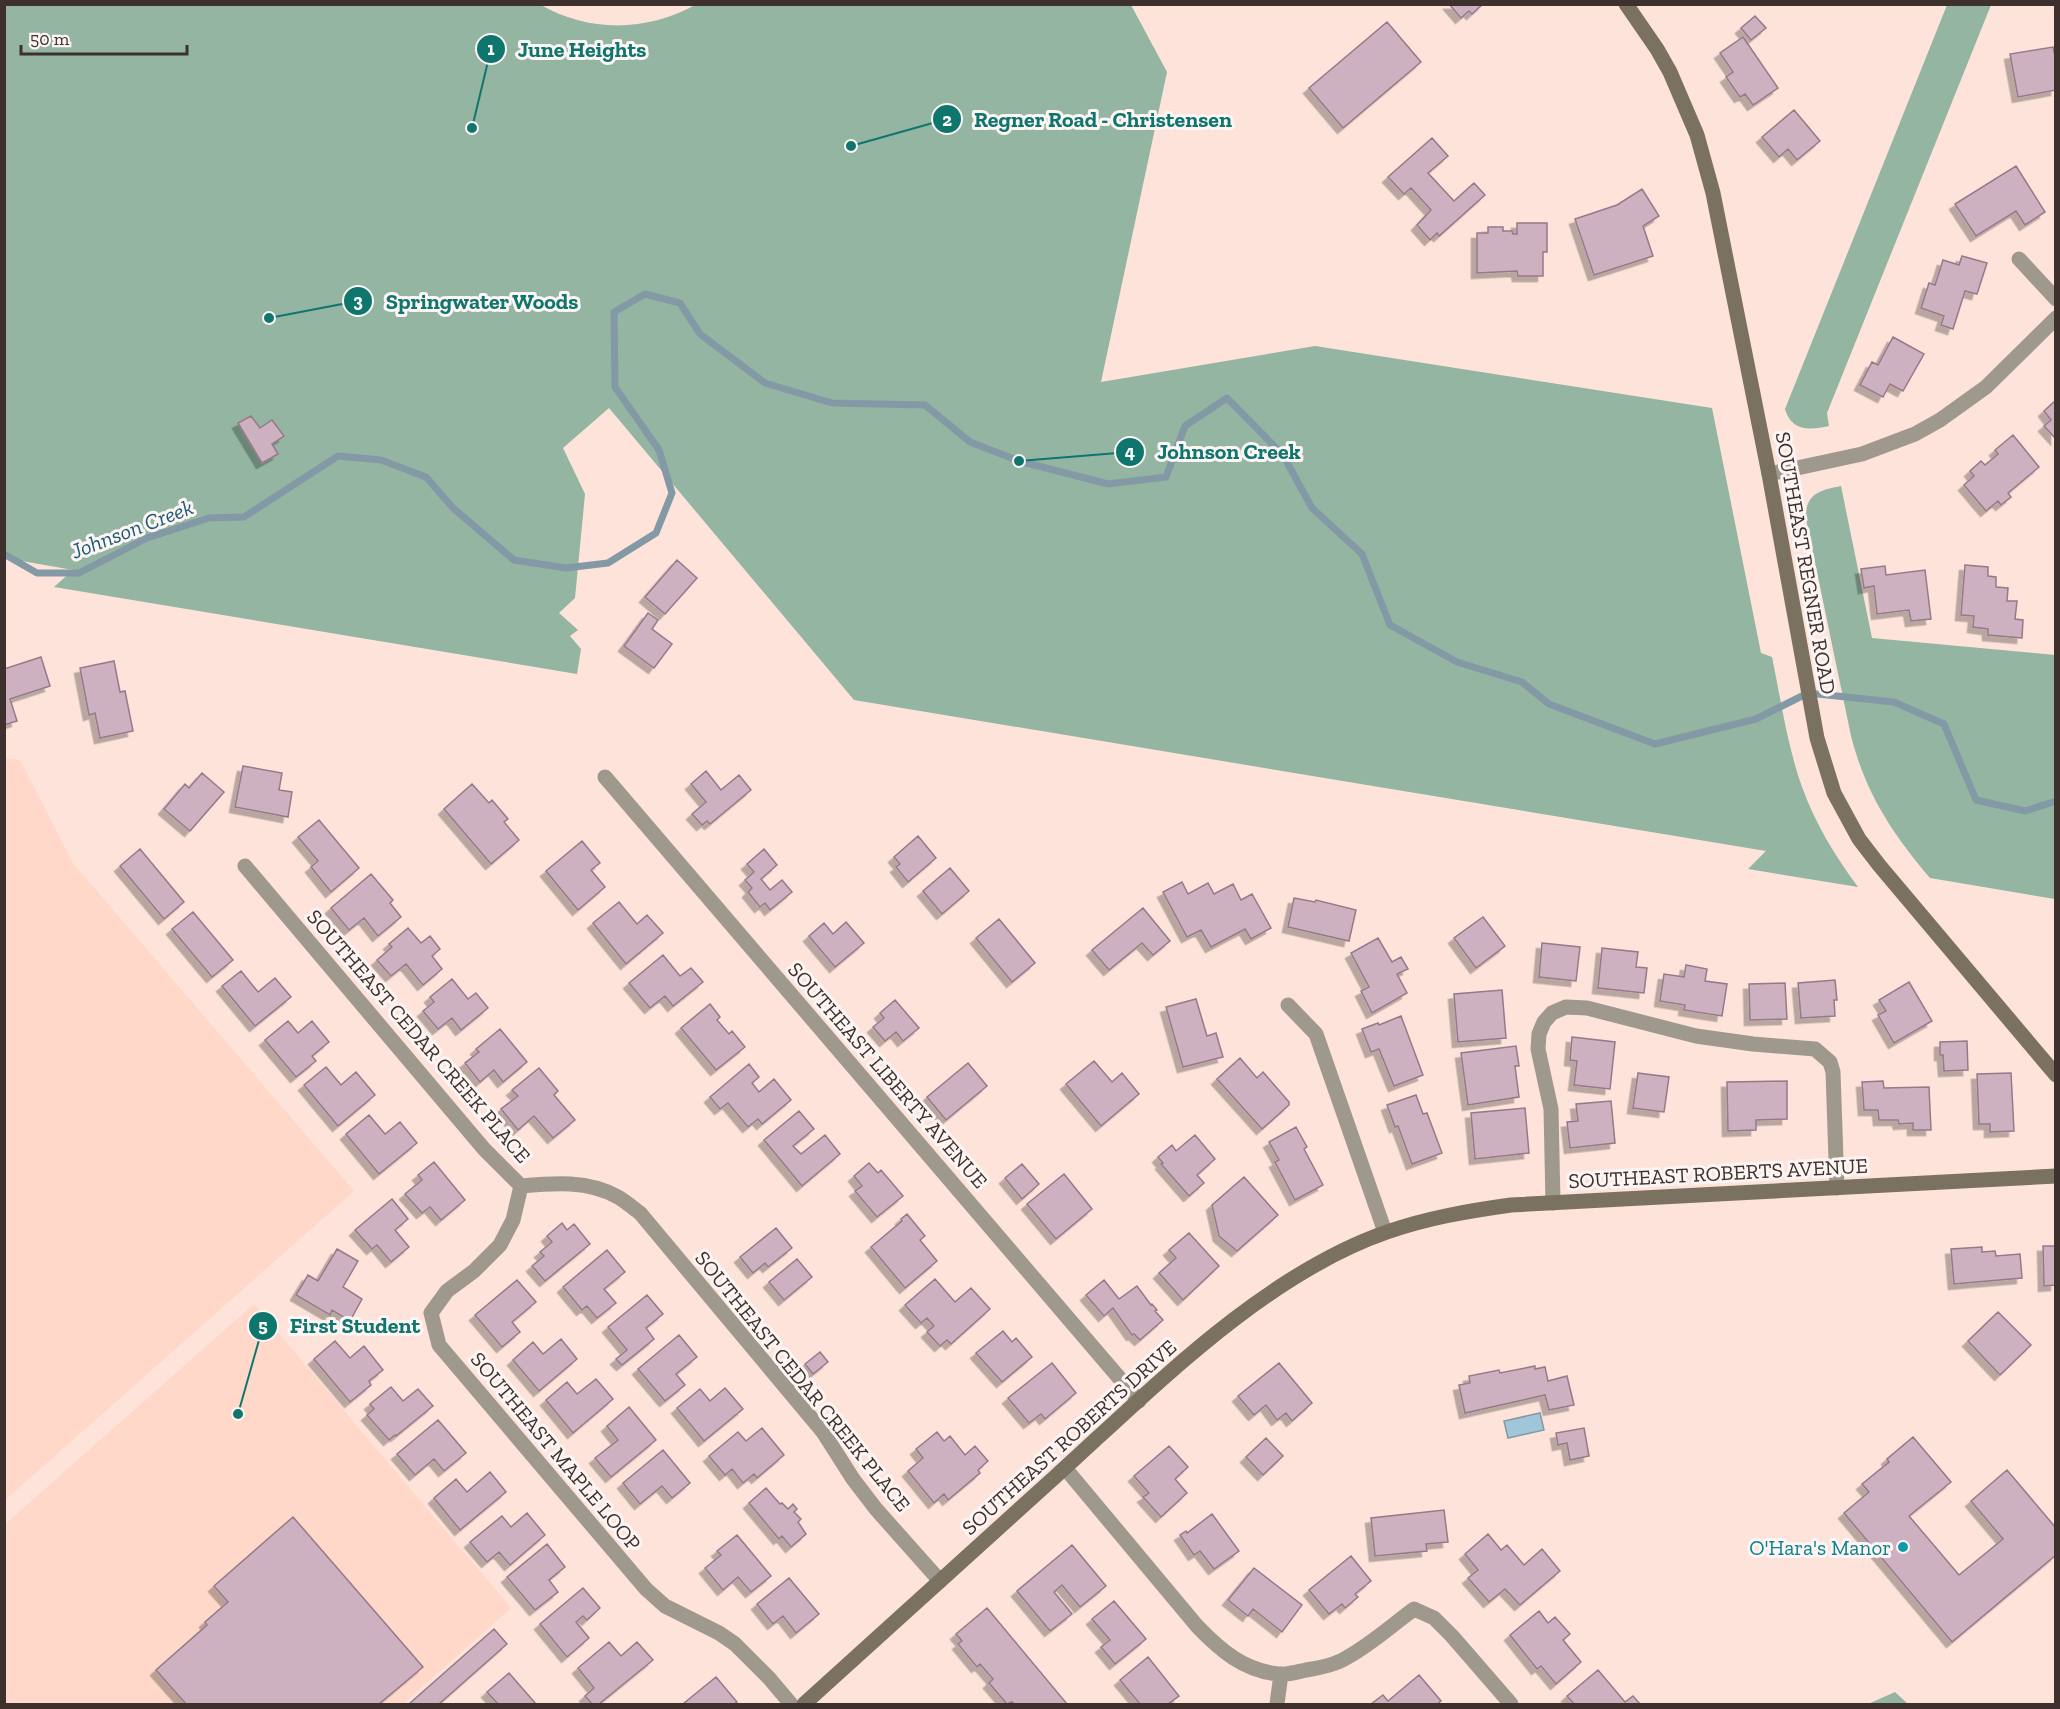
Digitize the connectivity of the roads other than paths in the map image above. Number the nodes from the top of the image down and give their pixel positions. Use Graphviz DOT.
graph roads {
  1 [pos="1626,4"];
  2 [pos="2019,259"];
  3 [pos="2055,299"];
  4 [pos="2055,318"];
  5 [pos="1769,474"];
  6 [pos="605,777"];
  7 [pos="245,866"];
  8 [pos="1288,1005"];
  9 [pos="2055,1075"];
  10 [pos="2055,1176"];
  11 [pos="521,1186"];
  12 [pos="1837,1188"];
  13 [pos="1553,1203"];
  14 [pos="1385,1232"];
  15 [pos="1139,1401"];
  16 [pos="1065,1468"];
  17 [pos="940,1581"];
  18 [pos="1281,1674"];
  19 [pos="790,1704"];
  20 [pos="804,1704"];
  21 [pos="1277,1704"];
  22 [pos="1511,1704"];
  1 -- 5 [label="street, SOUTHEAST REGNER ROAD"];
  2 -- 3 [label="street"];
  4 -- 5 [label="street"];
  5 -- 9 [label="street, SOUTHEAST REGNER ROAD"];
  6 -- 15 [label="street, SOUTHEAST LIBERTY AVENUE"];
  7 -- 11 [label="street, SOUTHEAST CEDAR CREEK PLACE"];
  8 -- 14 [label="street"];
  10 -- 12 [label="street, SOUTHEAST ROBERTS AVENUE"];
  11 -- 17 [label="street, SOUTHEAST CEDAR CREEK PLACE"];
  11 -- 19 [label="street, SOUTHEAST MAPLE LOOP"];
  12 -- 13 [label="street, SOUTHEAST ROBERTS AVENUE"];
  12 -- 13 [label="street"];
  13 -- 14 [label="street, SOUTHEAST ROBERTS AVENUE"];
  14 -- 15 [label="street, SOUTHEAST ROBERTS DRIVE"];
  15 -- 16 [label="street, SOUTHEAST ROBERTS DRIVE"];
  16 -- 17 [label="street, SOUTHEAST ROBERTS DRIVE"];
  16 -- 18 [label="street"];
  17 -- 20 [label="street, SOUTHEAST ROBERTS DRIVE"];
  18 -- 21 [label="street"];
  18 -- 22 [label="street"];
}
